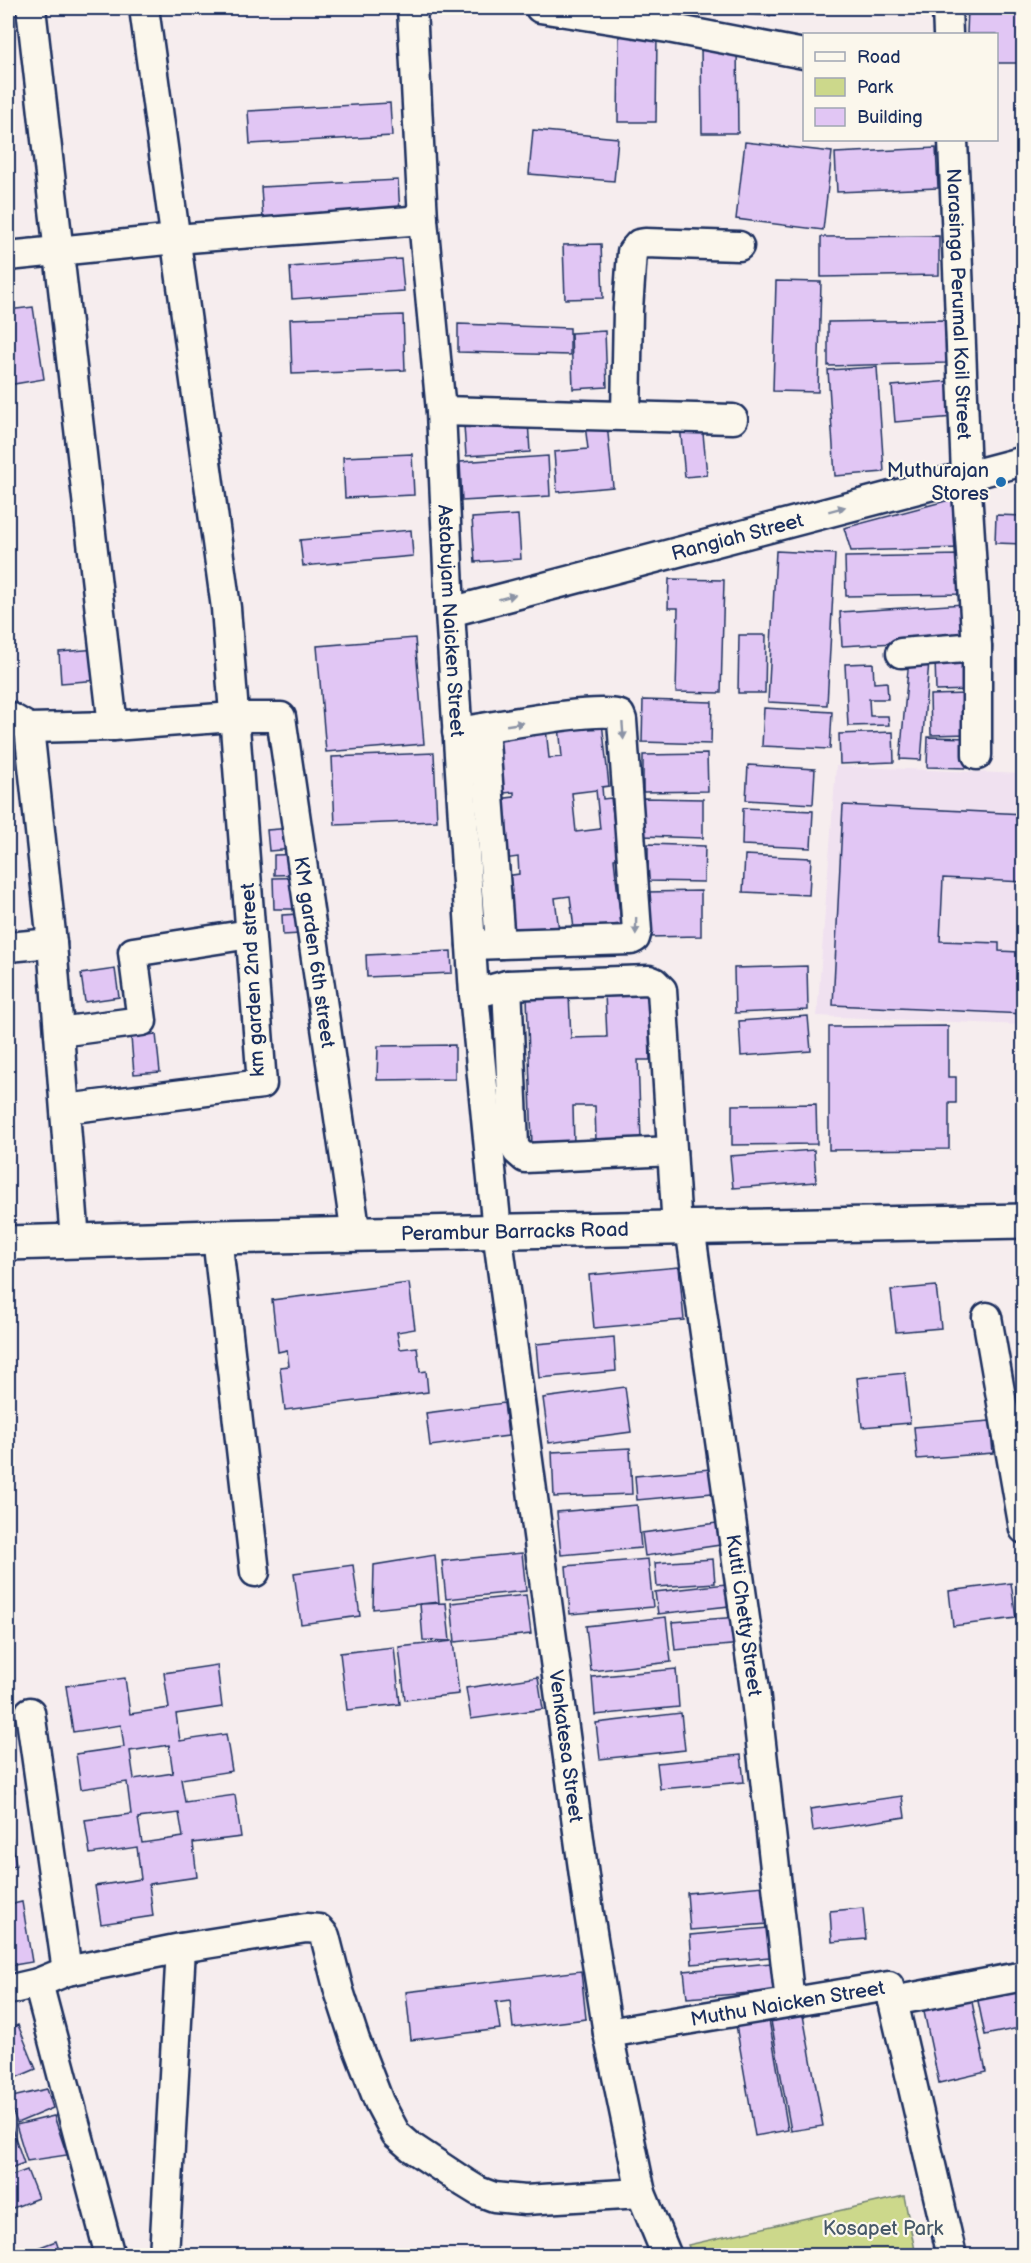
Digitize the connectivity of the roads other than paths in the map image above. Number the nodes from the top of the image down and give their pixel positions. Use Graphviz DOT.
graph roads {
  1 [pos="31,8"];
  2 [pos="144,8"];
  3 [pos="412,8"];
  4 [pos="540,8"];
  5 [pos="947,8"];
  6 [pos="948,33"];
  7 [pos="803,54"];
  8 [pos="953,141"];
  9 [pos="423,220"];
  10 [pos="176,239"];
  11 [pos="739,246"];
  12 [pos="58,250"];
  13 [pos="8,256"];
  14 [pos="441,411"];
  15 [pos="626,415"];
  16 [pos="733,419"];
  17 [pos="1023,461"];
  18 [pos="966,475"];
  19 [pos="450,612"];
  20 [pos="977,647"];
  21 [pos="901,653"];
  22 [pos="233,717"];
  23 [pos="18,722"];
  24 [pos="113,726"];
  25 [pos="471,730"];
  26 [pos="977,755"];
  27 [pos="250,934"];
  28 [pos="52,943"];
  29 [pos="500,944"];
  30 [pos="471,945"];
  31 [pos="8,947"];
  32 [pos="507,985"];
  33 [pos="474,994"];
  34 [pos="59,1032"];
  35 [pos="66,1109"];
  36 [pos="672,1151"];
  37 [pos="1023,1221"];
  38 [pos="684,1228"];
  39 [pos="497,1231"];
  40 [pos="356,1235"];
  41 [pos="218,1237"];
  42 [pos="75,1241"];
  43 [pos="8,1244"];
  44 [pos="987,1317"];
  45 [pos="1023,1529"];
  46 [pos="255,1572"];
  47 [pos="30,1712"];
  48 [pos="181,1948"];
  49 [pos="68,1971"];
  50 [pos="1023,1976"];
  51 [pos="38,1983"];
  52 [pos="8,1990"];
  53 [pos="892,2001"];
  54 [pos="790,2002"];
  55 [pos="608,2033"];
  56 [pos="641,2193"];
  57 [pos="110,2256"];
  58 [pos="164,2256"];
  59 [pos="667,2256"];
  60 [pos="952,2256"];
  1 -- 12 [label="street"];
  2 -- 10 [label="street, km garden 2nd street"];
  3 -- 9 [label="street, Astabujam Naicken Street"];
  4 -- 7 [label="street"];
  5 -- 6 [label="street"];
  8 -- 18 [label="street, Narasinga Perumal Koil Street"];
  9 -- 10 [label="street"];
  9 -- 14 [label="street, Astabujam Naicken Street"];
  10 -- 12 [label="street"];
  10 -- 22 [label="street, km garden 2nd street"];
  11 -- 15 [label="street"];
  12 -- 13 [label="street"];
  12 -- 24 [label="street"];
  14 -- 15 [label="street"];
  14 -- 19 [label="street, Astabujam Naicken Street"];
  15 -- 16 [label="street"];
  17 -- 18 [label="street, Rangiah Street"];
  19 -- 18 [label="street, Rangiah Street, one-way"];
  18 -- 20 [label="street, Narasinga Perumal Koil Street"];
  19 -- 25 [label="street, Astabujam Naicken Street"];
  20 -- 21 [label="street"];
  20 -- 26 [label="street, Narasinga Perumal Koil Street"];
  22 -- 24 [label="street"];
  22 -- 27 [label="street, km garden 2nd street"];
  22 -- 40 [label="street, KM garden 6th street"];
  23 -- 24 [label="street"];
  23 -- 28 [label="street"];
  25 -- 29 [label="street"];
  25 -- 29 [label="street, one-way"];
  25 -- 30 [label="street, Astabujam Naicken Street"];
  27 -- 34 [label="street"];
  27 -- 35 [label="street, km garden 2nd street"];
  28 -- 31 [label="street"];
  28 -- 34 [label="street"];
  29 -- 30 [label="street"];
  30 -- 33 [label="street, Astabujam Naicken Street"];
  32 -- 33 [label="street, Kutti Chetty Street"];
  32 -- 36 [label="street, Kutti Chetty Street"];
  32 -- 36 [label="street"];
  33 -- 39 [label="street, Astabujam Naicken Street"];
  34 -- 35 [label="street"];
  35 -- 42 [label="street"];
  36 -- 38 [label="street, Kutti Chetty Street"];
  37 -- 38 [label="main road, Perambur Barracks Road"];
  38 -- 39 [label="main road, Perambur Barracks Road"];
  38 -- 54 [label="street, Kutti Chetty Street"];
  39 -- 40 [label="main road, Perambur Barracks Road"];
  39 -- 55 [label="street, Venkatesa Street"];
  40 -- 41 [label="main road, Perambur Barracks Road"];
  41 -- 42 [label="main road, Perambur Barracks Road"];
  41 -- 46 [label="street"];
  42 -- 43 [label="main road, Perambur Barracks Road"];
  44 -- 45 [label="street"];
  47 -- 49 [label="street"];
  48 -- 49 [label="street"];
  48 -- 56 [label="street"];
  48 -- 58 [label="street"];
  49 -- 51 [label="street"];
  50 -- 53 [label="street, Muthu Naicken Street"];
  51 -- 52 [label="street"];
  51 -- 57 [label="street"];
  53 -- 54 [label="street, Muthu Naicken Street"];
  53 -- 60 [label="street"];
  54 -- 55 [label="street, Muthu Naicken Street"];
  55 -- 56 [label="street, Venkatesa Street"];
  56 -- 59 [label="street, Venkatesa Street"];
}
